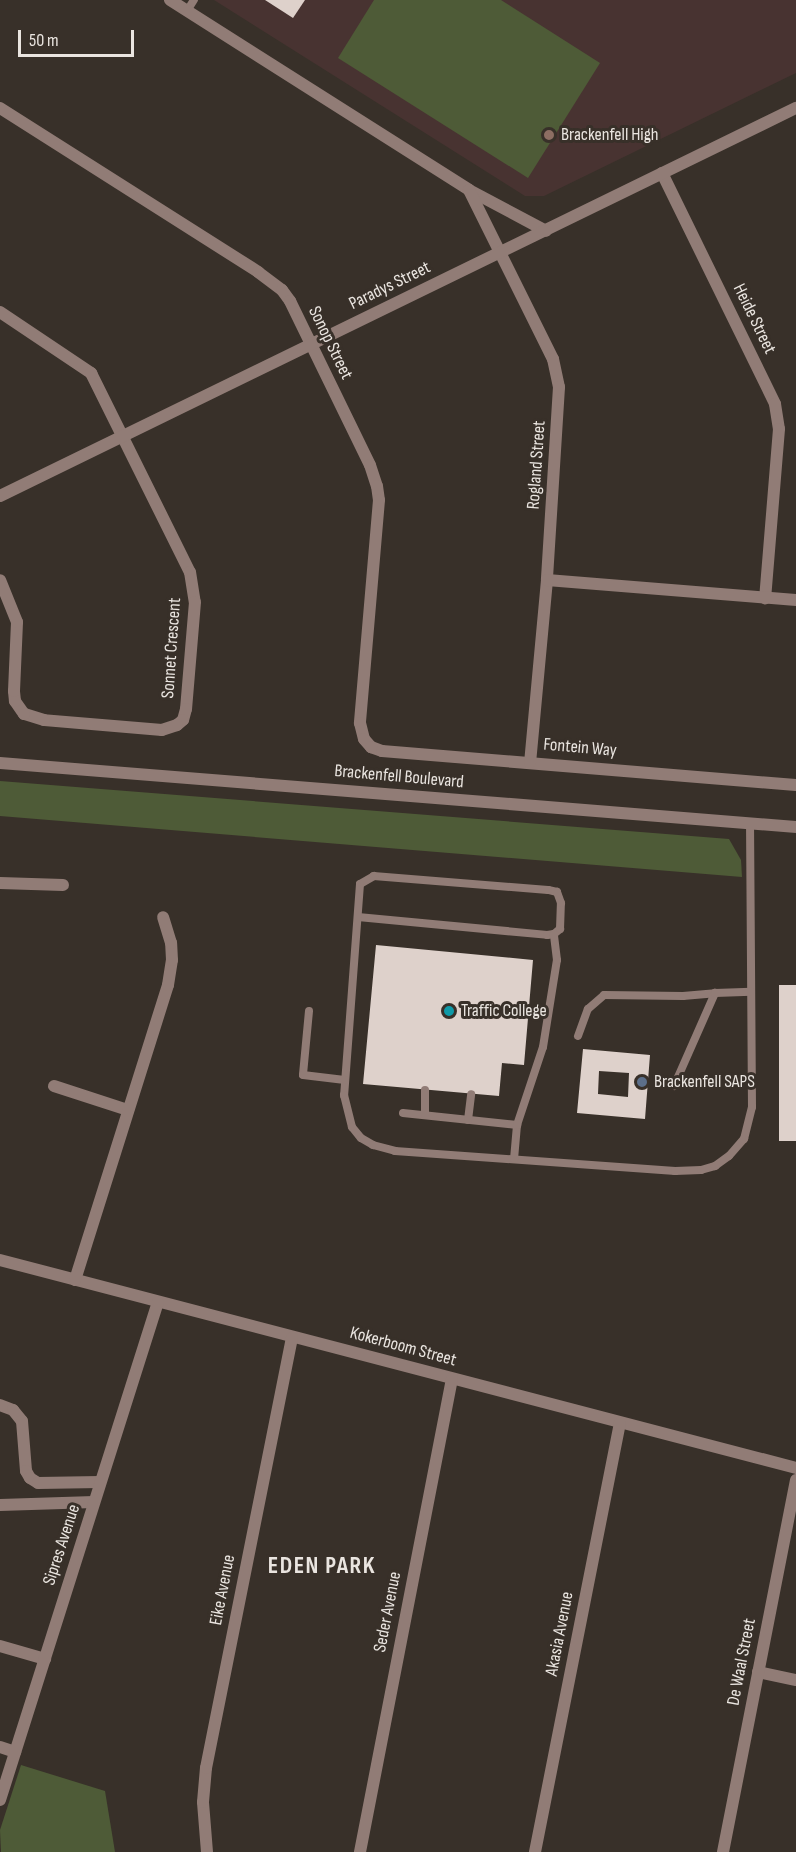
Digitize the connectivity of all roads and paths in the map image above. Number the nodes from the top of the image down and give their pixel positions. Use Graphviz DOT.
graph roads {
  1 [pos="170,0"];
  2 [pos="190,5"];
  3 [pos="0,108"];
  4 [pos="796,108"];
  5 [pos="663,173"];
  6 [pos="469,190"];
  7 [pos="546,231"];
  8 [pos="499,252"];
  9 [pos="0,312"];
  10 [pos="312,344"];
  11 [pos="123,437"];
  12 [pos="0,496"];
  13 [pos="0,580"];
  14 [pos="547,580"];
  15 [pos="765,598"];
  16 [pos="796,600"];
  17 [pos="364,739"];
  18 [pos="530,762"];
  19 [pos="0,763"];
  20 [pos="796,785"];
  21 [pos="750,823"];
  22 [pos="796,827"];
  23 [pos="0,883"];
  24 [pos="63,885"];
  25 [pos="163,917"];
  26 [pos="358,917"];
  27 [pos="554,934"];
  28 [pos="751,992"];
  29 [pos="715,993"];
  30 [pos="309,1011"];
  31 [pos="578,1036"];
  32 [pos="345,1080"];
  33 [pos="54,1086"];
  34 [pos="674,1086"];
  35 [pos="425,1090"];
  36 [pos="471,1094"];
  37 [pos="128,1110"];
  38 [pos="403,1113"];
  39 [pos="425,1115"];
  40 [pos="468,1120"];
  41 [pos="517,1125"];
  42 [pos="514,1160"];
  43 [pos="0,1260"];
  44 [pos="75,1280"];
  45 [pos="158,1302"];
  46 [pos="292,1336"];
  47 [pos="452,1379"];
  48 [pos="0,1406"];
  49 [pos="621,1423"];
  50 [pos="796,1468"];
  51 [pos="796,1480"];
  52 [pos="100,1482"];
  53 [pos="94,1502"];
  54 [pos="0,1505"];
  55 [pos="0,1646"];
  56 [pos="45,1659"];
  57 [pos="758,1672"];
  58 [pos="796,1680"];
  59 [pos="0,1747"];
  60 [pos="15,1752"];
  61 [pos="0,1800"];
  62 [pos="207,1852"];
  63 [pos="360,1852"];
  64 [pos="535,1852"];
  65 [pos="723,1852"];
  1 -- 2 [label="street"];
  2 -- 6 [label="street"];
  3 -- 10 [label="street, Sonop Street"];
  4 -- 5 [label="street, Paradys Street"];
  5 -- 7 [label="street, Paradys Street"];
  5 -- 15 [label="street, Heide Street"];
  6 -- 7 [label="street"];
  6 -- 8 [label="street, Rogland Street"];
  7 -- 8 [label="street, Paradys Street"];
  8 -- 10 [label="street, Paradys Street"];
  8 -- 14 [label="street, Rogland Street"];
  9 -- 11 [label="street, Sonnet Crescent"];
  10 -- 11 [label="street, Paradys Street"];
  10 -- 17 [label="street, Sonop Street"];
  11 -- 12 [label="street, Paradys Street"];
  11 -- 13 [label="street, Sonnet Crescent"];
  14 -- 15 [label="street"];
  14 -- 18 [label="street, Rogland Street"];
  15 -- 16 [label="street"];
  17 -- 18 [label="street, Fontein Way"];
  18 -- 20 [label="street, Fontein Way"];
  19 -- 21 [label="street, Brackenfell Boulevard"];
  21 -- 22 [label="street, Brackenfell Boulevard"];
  21 -- 28 [label="lane"];
  23 -- 24 [label="street"];
  25 -- 37 [label="street"];
  26 -- 27 [label="lane"];
  26 -- 27 [label="lane"];
  26 -- 32 [label="lane"];
  27 -- 41 [label="lane"];
  28 -- 29 [label="lane"];
  28 -- 42 [label="lane"];
  29 -- 31 [label="lane"];
  29 -- 34 [label="lane"];
  30 -- 32 [label="lane"];
  32 -- 42 [label="lane"];
  33 -- 37 [label="street"];
  35 -- 39 [label="lane"];
  36 -- 40 [label="lane"];
  37 -- 44 [label="street"];
  38 -- 39 [label="lane"];
  39 -- 40 [label="lane"];
  40 -- 41 [label="lane"];
  41 -- 42 [label="lane"];
  43 -- 44 [label="street, Kokerboom Street"];
  44 -- 45 [label="street, Kokerboom Street"];
  45 -- 46 [label="street, Kokerboom Street"];
  45 -- 52 [label="street, Sipres Avenue"];
  46 -- 47 [label="street, Kokerboom Street"];
  46 -- 62 [label="street, Eike Avenue"];
  47 -- 49 [label="street, Kokerboom Street"];
  47 -- 63 [label="street, Seder Avenue"];
  48 -- 52 [label="street"];
  49 -- 50 [label="street, Kokerboom Street"];
  49 -- 64 [label="street, Akasia Avenue"];
  51 -- 57 [label="street, De Waal Street"];
  52 -- 53 [label="street, Sipres Avenue"];
  53 -- 54 [label="street"];
  53 -- 56 [label="street, Sipres Avenue"];
  55 -- 56 [label="street"];
  56 -- 60 [label="street, Sipres Avenue"];
  57 -- 58 [label="street"];
  57 -- 65 [label="street, De Waal Street"];
  59 -- 60 [label="street"];
  60 -- 61 [label="street, Sipres Avenue"];
}
